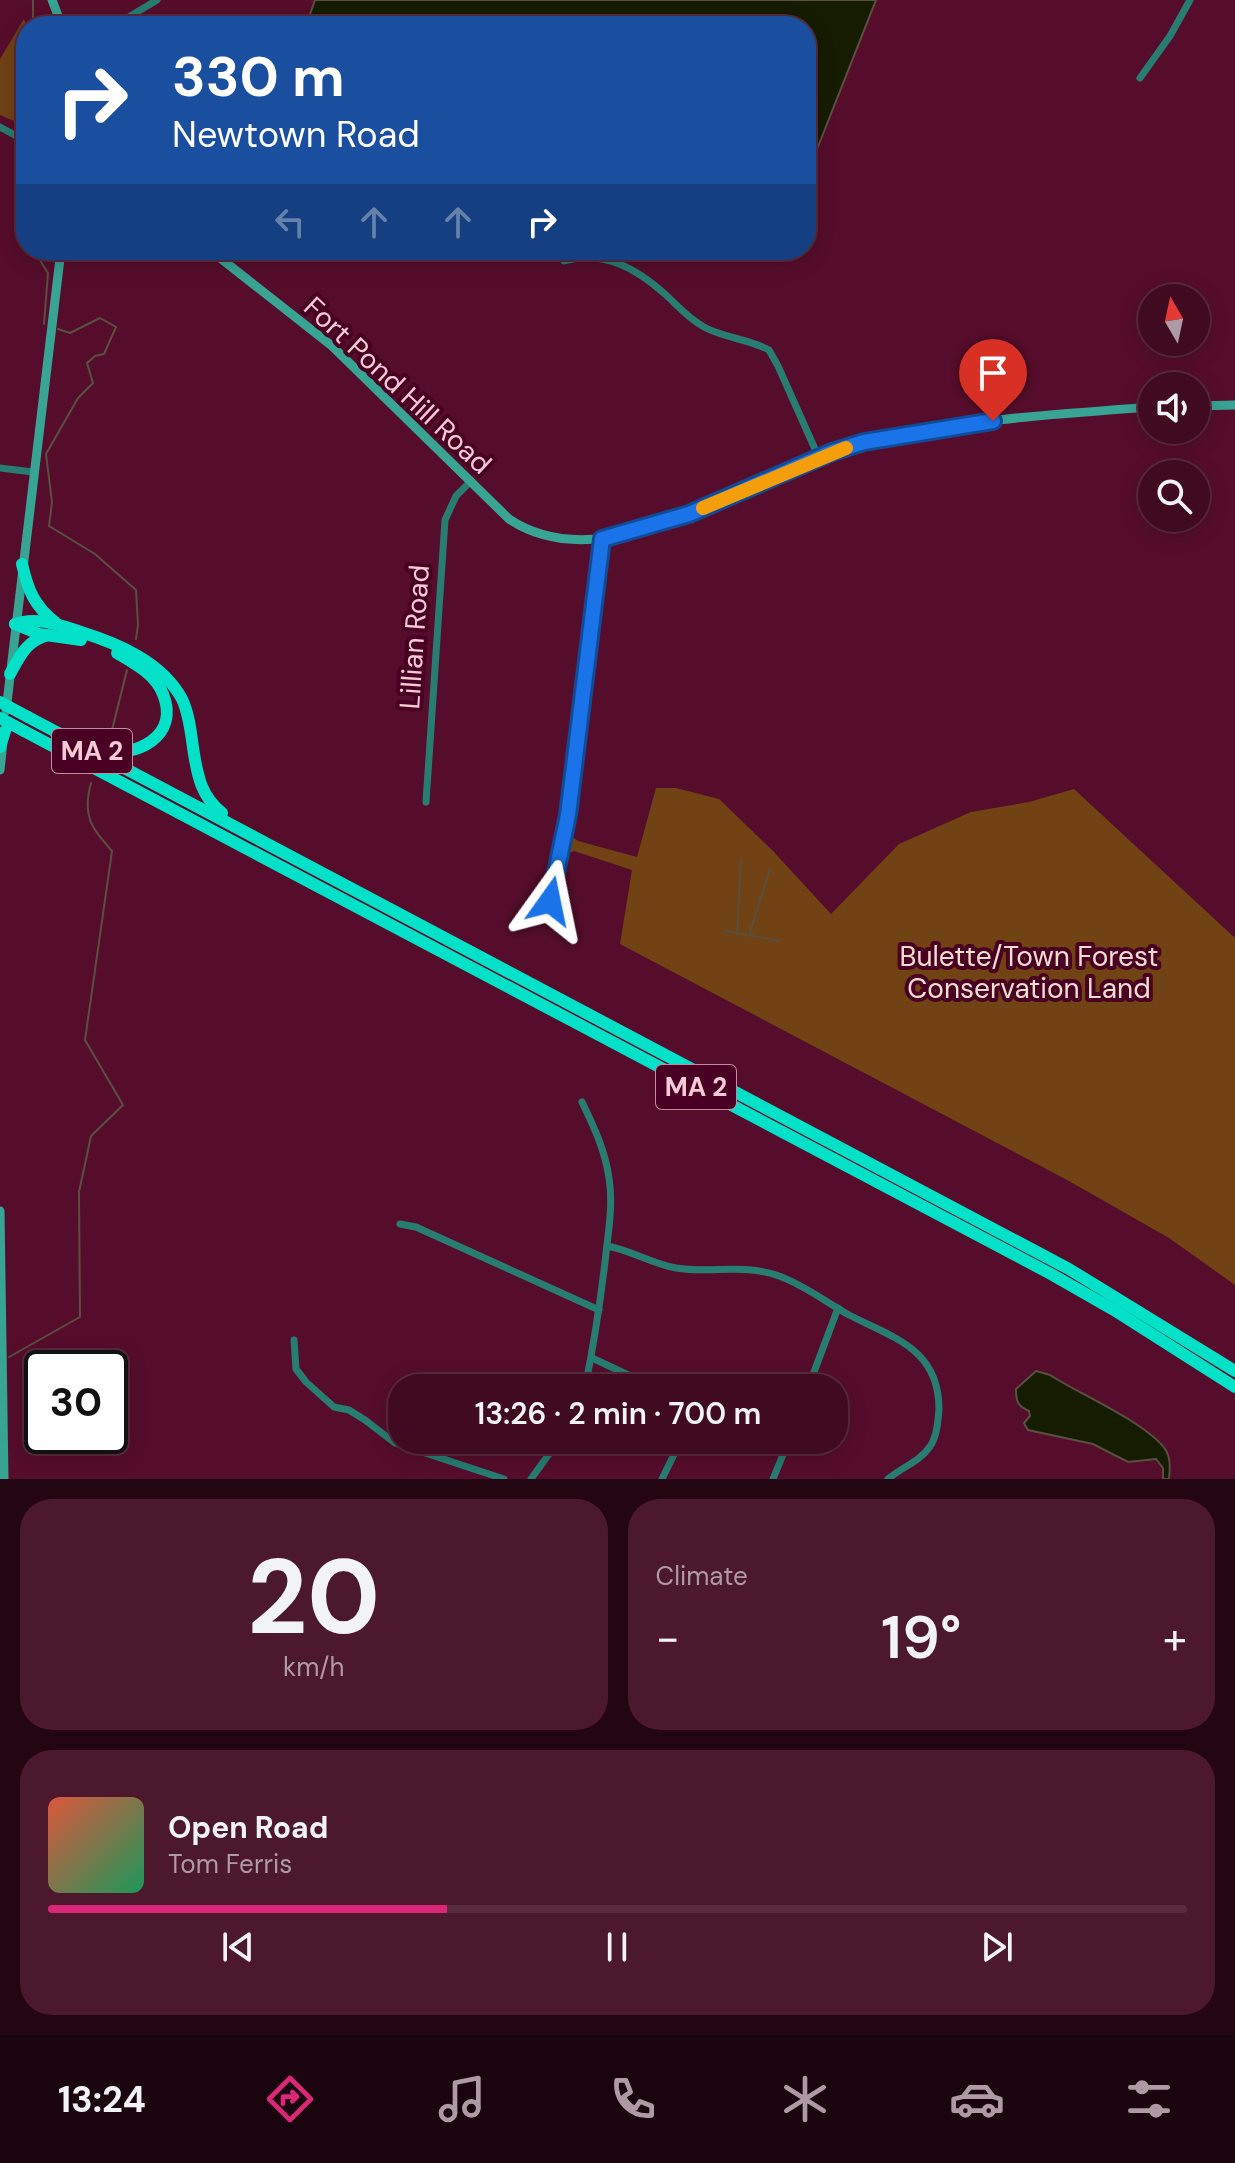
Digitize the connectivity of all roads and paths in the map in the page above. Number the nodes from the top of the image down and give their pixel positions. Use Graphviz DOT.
graph roads {
  1 [pos="157,0"];
  2 [pos="1190,0"];
  3 [pos="131,16"];
  4 [pos="1140,78"];
  5 [pos="60,260"];
  6 [pos="223,260"];
  7 [pos="570,260"];
  8 [pos="604,260"];
  9 [pos="564,261"];
  10 [pos="1235,405"];
  11 [pos="1210,406"];
  12 [pos="1138,408"];
  13 [pos="819,458"];
  14 [pos="0,468"];
  15 [pos="33,472"];
  16 [pos="470,482"];
  17 [pos="602,539"];
  18 [pos="22,564"];
  19 [pos="15,624"];
  20 [pos="66,627"];
  21 [pos="49,635"];
  22 [pos="10,674"];
  23 [pos="0,702"];
  24 [pos="2,724"];
  25 [pos="0,747"];
  26 [pos="85,747"];
  27 [pos="0,770"];
  28 [pos="426,802"];
  29 [pos="243,831"];
  30 [pos="550,901"];
  31 [pos="582,1102"];
  32 [pos="0,1211"];
  33 [pos="400,1224"];
  34 [pos="607,1246"];
  35 [pos="838,1308"];
  36 [pos="599,1310"];
  37 [pos="294,1340"];
  38 [pos="592,1358"];
  39 [pos="1235,1371"];
  40 [pos="588,1374"];
  41 [pos="626,1374"];
  42 [pos="813,1374"];
  43 [pos="1235,1387"];
  44 [pos="549,1454"];
  45 [pos="674,1454"];
  46 [pos="784,1454"];
  47 [pos="4,1479"];
  48 [pos="504,1479"];
  49 [pos="531,1479"];
  50 [pos="662,1479"];
  51 [pos="773,1479"];
  52 [pos="888,1479"];
  1 -- 3 [label="street"];
  2 -- 4 [label="street"];
  5 -- 15 [label="street"];
  6 -- 16 [label="street, Fort Pond Hill Road"];
  7 -- 9 [label="street"];
  8 -- 13 [label="street"];
  10 -- 11 [label="street"];
  12 -- 13 [label="street"];
  13 -- 17 [label="street"];
  14 -- 15 [label="street"];
  15 -- 18 [label="street"];
  16 -- 17 [label="street, Fort Pond Hill Road"];
  16 -- 28 [label="street, Lillian Road"];
  17 -- 30 [label="street"];
  18 -- 19 [label="street"];
  18 -- 20 [label="highway"];
  19 -- 20 [label="highway"];
  19 -- 21 [label="highway"];
  19 -- 22 [label="street"];
  20 -- 29 [label="highway"];
  21 -- 22 [label="highway"];
  21 -- 26 [label="highway"];
  22 -- 24 [label="street"];
  23 -- 26 [label="highway, MA 2, bridge"];
  24 -- 25 [label="highway"];
  24 -- 27 [label="street"];
  24 -- 43 [label="highway, MA 2, bridge"];
  26 -- 29 [label="highway, MA 2"];
  29 -- 39 [label="highway, MA 2"];
  31 -- 34 [label="street"];
  32 -- 47 [label="street"];
  33 -- 36 [label="street"];
  34 -- 35 [label="street"];
  34 -- 36 [label="street"];
  35 -- 42 [label="street"];
  35 -- 52 [label="street"];
  36 -- 38 [label="street"];
  37 -- 48 [label="street"];
  38 -- 40 [label="street"];
  38 -- 41 [label="street"];
  44 -- 49 [label="street"];
  45 -- 50 [label="street"];
  46 -- 51 [label="street"];
}
